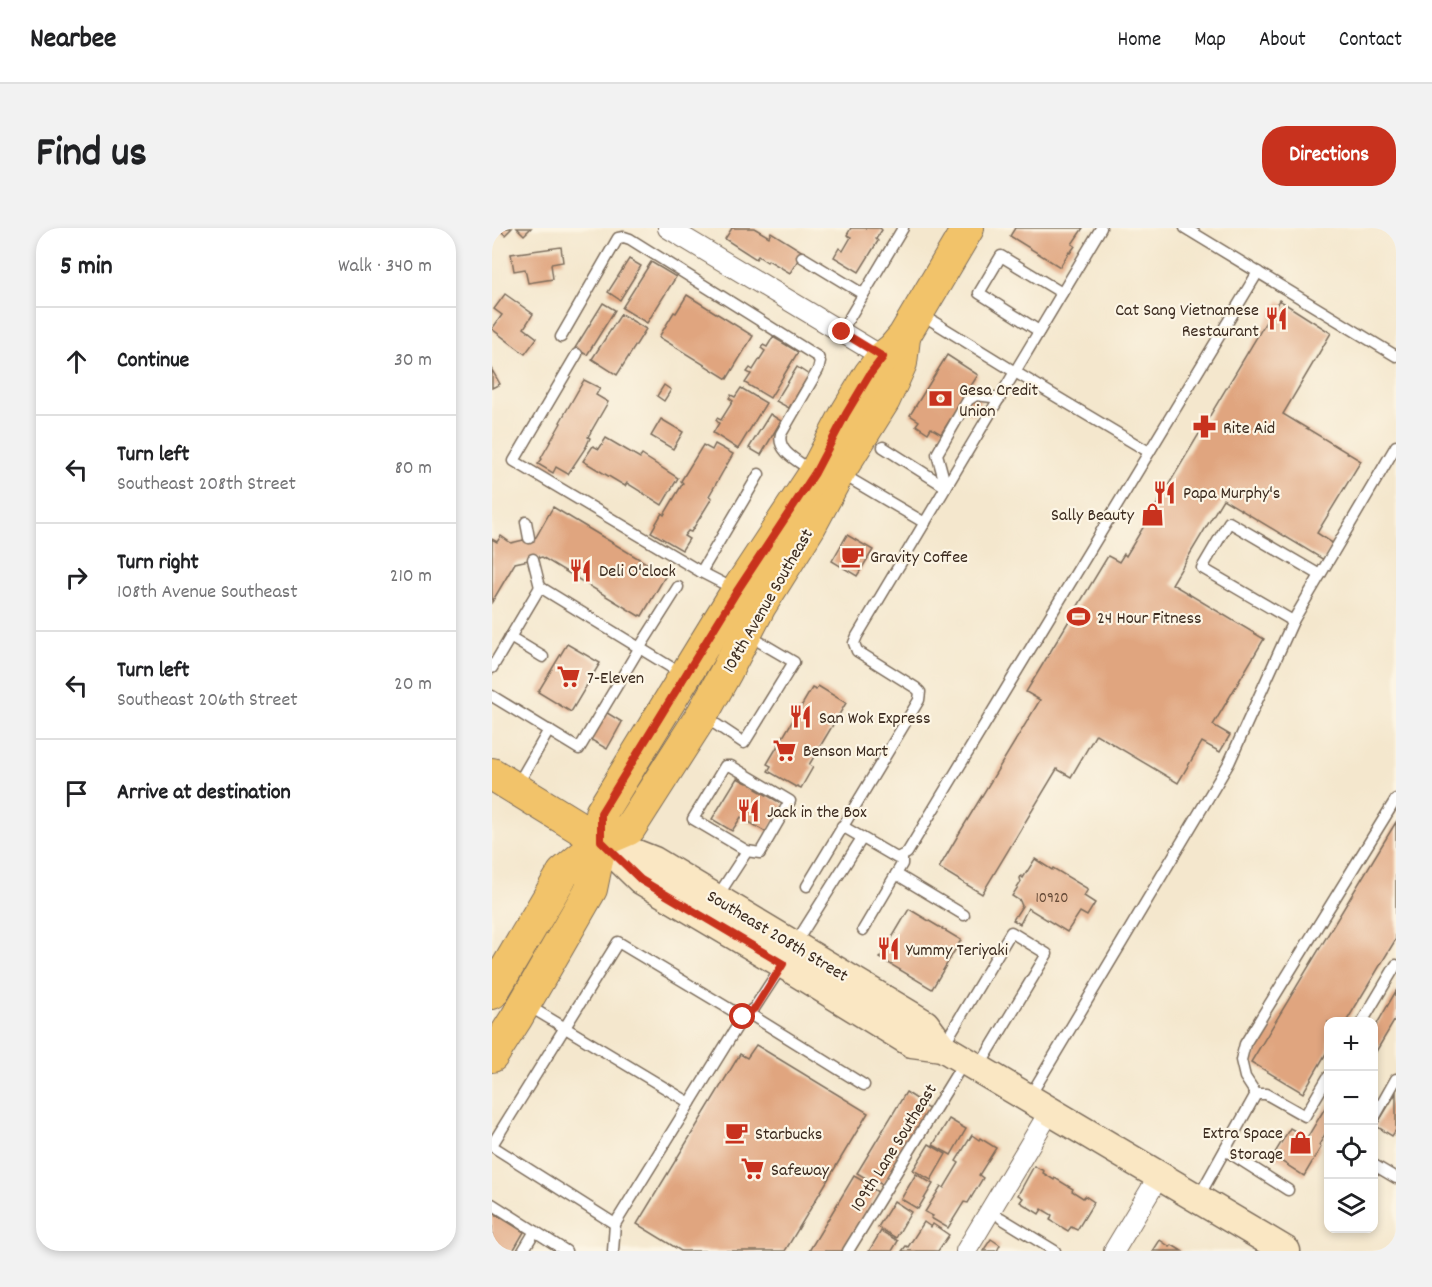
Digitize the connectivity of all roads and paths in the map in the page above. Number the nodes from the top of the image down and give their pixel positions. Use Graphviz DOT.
graph roads {
  1 [pos="903,228"];
  2 [pos="968,228"];
  3 [pos="1101,228"];
  4 [pos="1185,228"];
  5 [pos="680,231"];
  6 [pos="802,257"];
  7 [pos="1258,272"];
  8 [pos="1062,293"];
  9 [pos="863,294"];
  10 [pos="1039,331"];
  11 [pos="842,332"];
  12 [pos="902,335"];
  13 [pos="561,336"];
  14 [pos="577,354"];
  15 [pos="1396,356"];
  16 [pos="1015,372"];
  17 [pos="1000,398"];
  18 [pos="1396,446"];
  19 [pos="883,447"];
  20 [pos="1149,452"];
  21 [pos="827,473"];
  22 [pos="759,474"];
  23 [pos="946,487"];
  24 [pos="526,522"];
  25 [pos="925,523"];
  26 [pos="529,538"];
  27 [pos="534,559"];
  28 [pos="701,572"];
  29 [pos="1320,575"];
  30 [pos="540,587"];
  31 [pos="678,587"];
  32 [pos="737,591"];
  33 [pos="1293,621"];
  34 [pos="746,633"];
  35 [pos="510,637"];
  36 [pos="640,647"];
  37 [pos="543,657"];
  38 [pos="492,668"];
  39 [pos="685,676"];
  40 [pos="492,696"];
  41 [pos="702,715"];
  42 [pos="549,730"];
  43 [pos="504,781"];
  44 [pos="1396,799"];
  45 [pos="842,826"];
  46 [pos="862,838"];
  47 [pos="601,841"];
  48 [pos="747,851"];
  49 [pos="902,856"];
  50 [pos="896,874"];
  51 [pos="807,886"];
  52 [pos="716,898"];
  53 [pos="964,915"];
  54 [pos="863,930"];
  55 [pos="789,954"];
  56 [pos="1396,965"];
  57 [pos="492,993"];
  58 [pos="524,1004"];
  59 [pos="745,1015"];
  60 [pos="1365,1017"];
  61 [pos="565,1027"];
  62 [pos="492,1056"];
  63 [pos="962,1058"];
  64 [pos="1396,1079"];
  65 [pos="864,1085"];
  66 [pos="1324,1085"];
  67 [pos="1256,1094"];
  68 [pos="690,1103"];
  69 [pos="1039,1104"];
  70 [pos="1378,1111"];
  71 [pos="493,1142"];
  72 [pos="1225,1150"];
  73 [pos="1378,1167"];
  74 [pos="1159,1176"];
  75 [pos="1396,1178"];
  76 [pos="1288,1190"];
  77 [pos="1198,1198"];
  78 [pos="492,1204"];
  79 [pos="1001,1218"];
  80 [pos="615,1224"];
  81 [pos="535,1231"];
  82 [pos="1281,1250"];
  83 [pos="523,1251"];
  84 [pos="566,1251"];
  85 [pos="613,1251"];
  86 [pos="848,1251"];
  87 [pos="966,1251"];
  88 [pos="1055,1251"];
  89 [pos="1114,1251"];
  1 -- 9 [label="lane"];
  2 -- 12 [label="main road, 108th Avenue Southeast"];
  3 -- 8 [label="lane"];
  4 -- 7 [label="lane"];
  5 -- 11 [label="street"];
  6 -- 9 [label="lane"];
  7 -- 15 [label="lane"];
  7 -- 20 [label="lane"];
  8 -- 10 [label="lane"];
  8 -- 10 [label="lane"];
  9 -- 11 [label="lane"];
  10 -- 16 [label="lane"];
  11 -- 12 [label="street"];
  12 -- 16 [label="lane"];
  12 -- 21 [label="main road, 108th Avenue Southeast"];
  13 -- 21 [label="lane"];
  14 -- 28 [label="lane"];
  16 -- 17 [label="lane"];
  16 -- 20 [label="lane"];
  17 -- 23 [label="lane"];
  17 -- 23 [label="lane"];
  18 -- 29 [label="lane"];
  19 -- 23 [label="lane"];
  20 -- 49 [label="lane"];
  21 -- 25 [label="lane"];
  21 -- 32 [label="main road, 108th Avenue Southeast"];
  21 -- 34 [label="main road, 108th Avenue Southeast"];
  22 -- 28 [label="lane"];
  23 -- 25 [label="lane"];
  24 -- 26 [label="lane"];
  25 -- 45 [label="lane"];
  27 -- 30 [label="lane"];
  28 -- 32 [label="lane"];
  29 -- 33 [label="lane"];
  29 -- 33 [label="lane"];
  30 -- 35 [label="lane"];
  30 -- 36 [label="lane"];
  31 -- 36 [label="lane"];
  32 -- 39 [label="main road, 108th Avenue Southeast"];
  33 -- 69 [label="lane"];
  34 -- 41 [label="main road, 108th Avenue Southeast"];
  34 -- 41 [label="lane"];
  35 -- 37 [label="lane"];
  35 -- 38 [label="lane"];
  36 -- 39 [label="lane"];
  36 -- 42 [label="lane"];
  39 -- 47 [label="main road, 108th Avenue Southeast"];
  40 -- 42 [label="lane"];
  41 -- 47 [label="main road, 108th Avenue Southeast"];
  42 -- 43 [label="lane"];
  43 -- 47 [label="main road, Southeast 208th Street"];
  44 -- 67 [label="lane"];
  45 -- 46 [label="lane"];
  45 -- 51 [label="lane"];
  46 -- 49 [label="lane"];
  46 -- 55 [label="lane"];
  47 -- 52 [label="main road, Southeast 208th Street"];
  47 -- 55 [label="main road, Southeast 208th Street"];
  47 -- 57 [label="main road, 108th Avenue Southeast"];
  47 -- 58 [label="main road, 108th Avenue Southeast"];
  48 -- 48 [label="lane"];
  48 -- 52 [label="lane"];
  49 -- 50 [label="lane"];
  50 -- 53 [label="lane"];
  50 -- 54 [label="lane"];
  52 -- 55 [label="main road, Southeast 208th Street"];
  55 -- 59 [label="lane"];
  55 -- 63 [label="main road, Southeast 208th Street"];
  56 -- 60 [label="lane"];
  58 -- 61 [label="lane"];
  58 -- 62 [label="main road, 108th Avenue Southeast"];
  59 -- 61 [label="lane"];
  59 -- 65 [label="lane"];
  59 -- 68 [label="lane"];
  61 -- 68 [label="lane"];
  61 -- 71 [label="lane"];
  63 -- 63 [label="lane"];
  63 -- 69 [label="main road, Southeast 208th Street"];
  63 -- 86 [label="lane, 109th Lane Southeast"];
  64 -- 70 [label="lane"];
  66 -- 67 [label="lane"];
  67 -- 72 [label="lane"];
  68 -- 80 [label="lane"];
  69 -- 74 [label="main road, Southeast 208th Street"];
  69 -- 87 [label="street"];
  71 -- 80 [label="lane"];
  72 -- 76 [label="lane"];
  72 -- 77 [label="lane"];
  73 -- 75 [label="lane"];
  74 -- 77 [label="main road, Southeast 208th Street"];
  74 -- 89 [label="street"];
  77 -- 82 [label="main road, Southeast 208th Street"];
  78 -- 81 [label="lane"];
  79 -- 88 [label="lane"];
  80 -- 85 [label="lane"];
  81 -- 83 [label="lane"];
  81 -- 84 [label="lane"];
}
